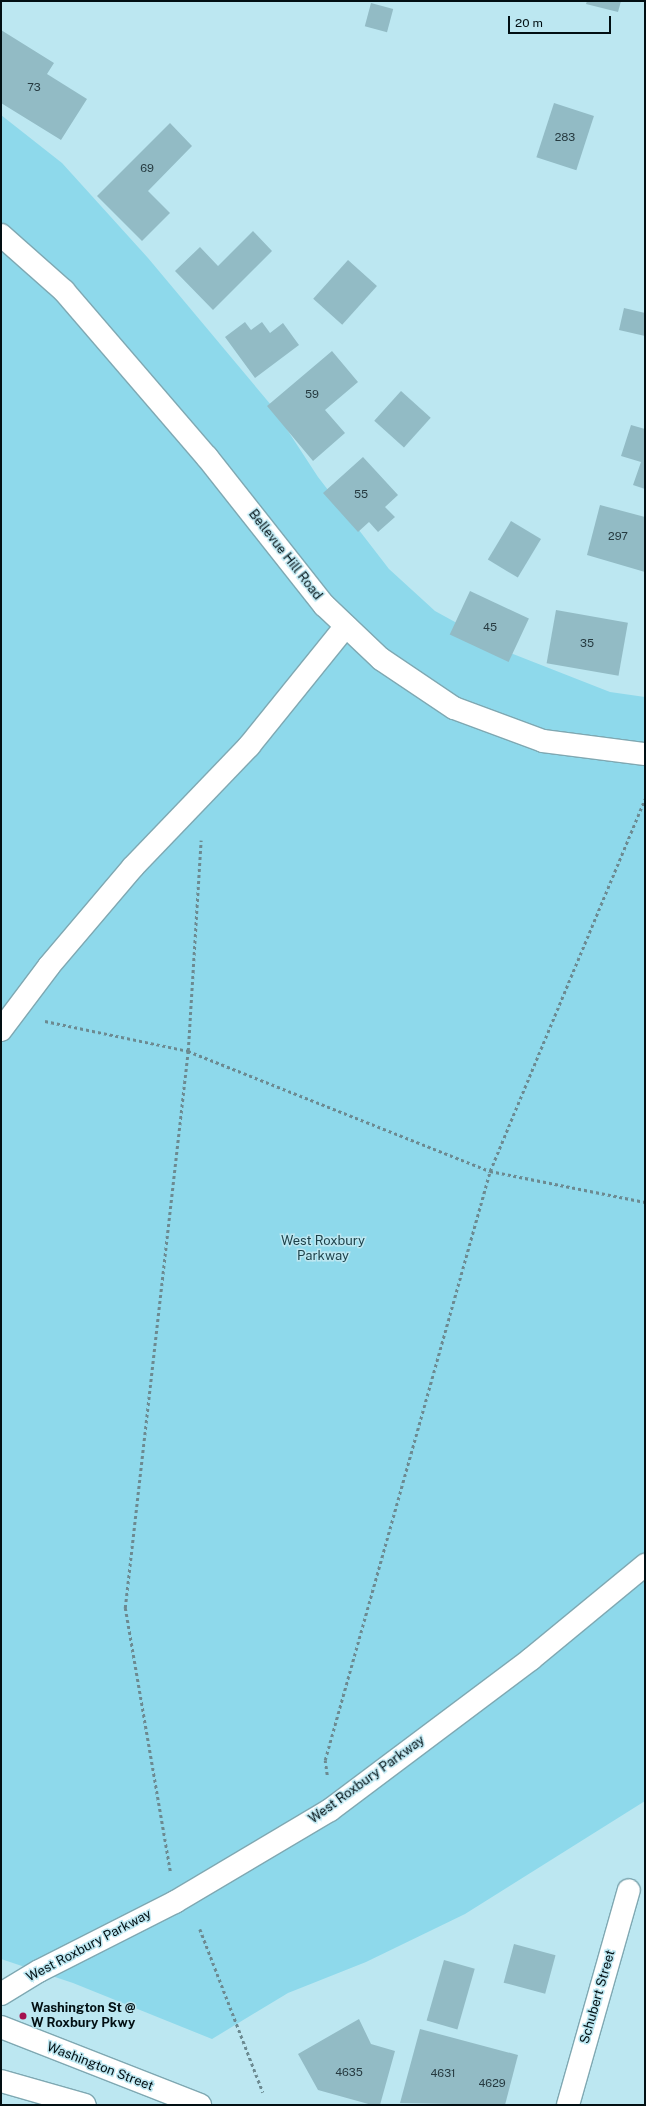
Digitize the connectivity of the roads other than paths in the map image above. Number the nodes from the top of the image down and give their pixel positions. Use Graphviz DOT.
graph roads {
  1 [pos="1,235"];
  2 [pos="346,626"];
  3 [pos="645,754"];
  4 [pos="7,1022"];
  5 [pos="645,1565"];
  6 [pos="629,1890"];
  7 [pos="1,1994"];
  8 [pos="1,2027"];
  9 [pos="1,2081"];
  10 [pos="80,2104"];
  11 [pos="200,2105"];
  12 [pos="568,2105"];
  1 -- 2 [label="main road, Bellevue Hill Road"];
  2 -- 3 [label="main road, Bellevue Hill Road"];
  2 -- 4 [label="main road"];
  5 -- 7 [label="main road, West Roxbury Parkway"];
  6 -- 12 [label="main road, Schubert Street"];
  8 -- 11 [label="main road, Washington Street"];
  9 -- 10 [label="main road"];
}
